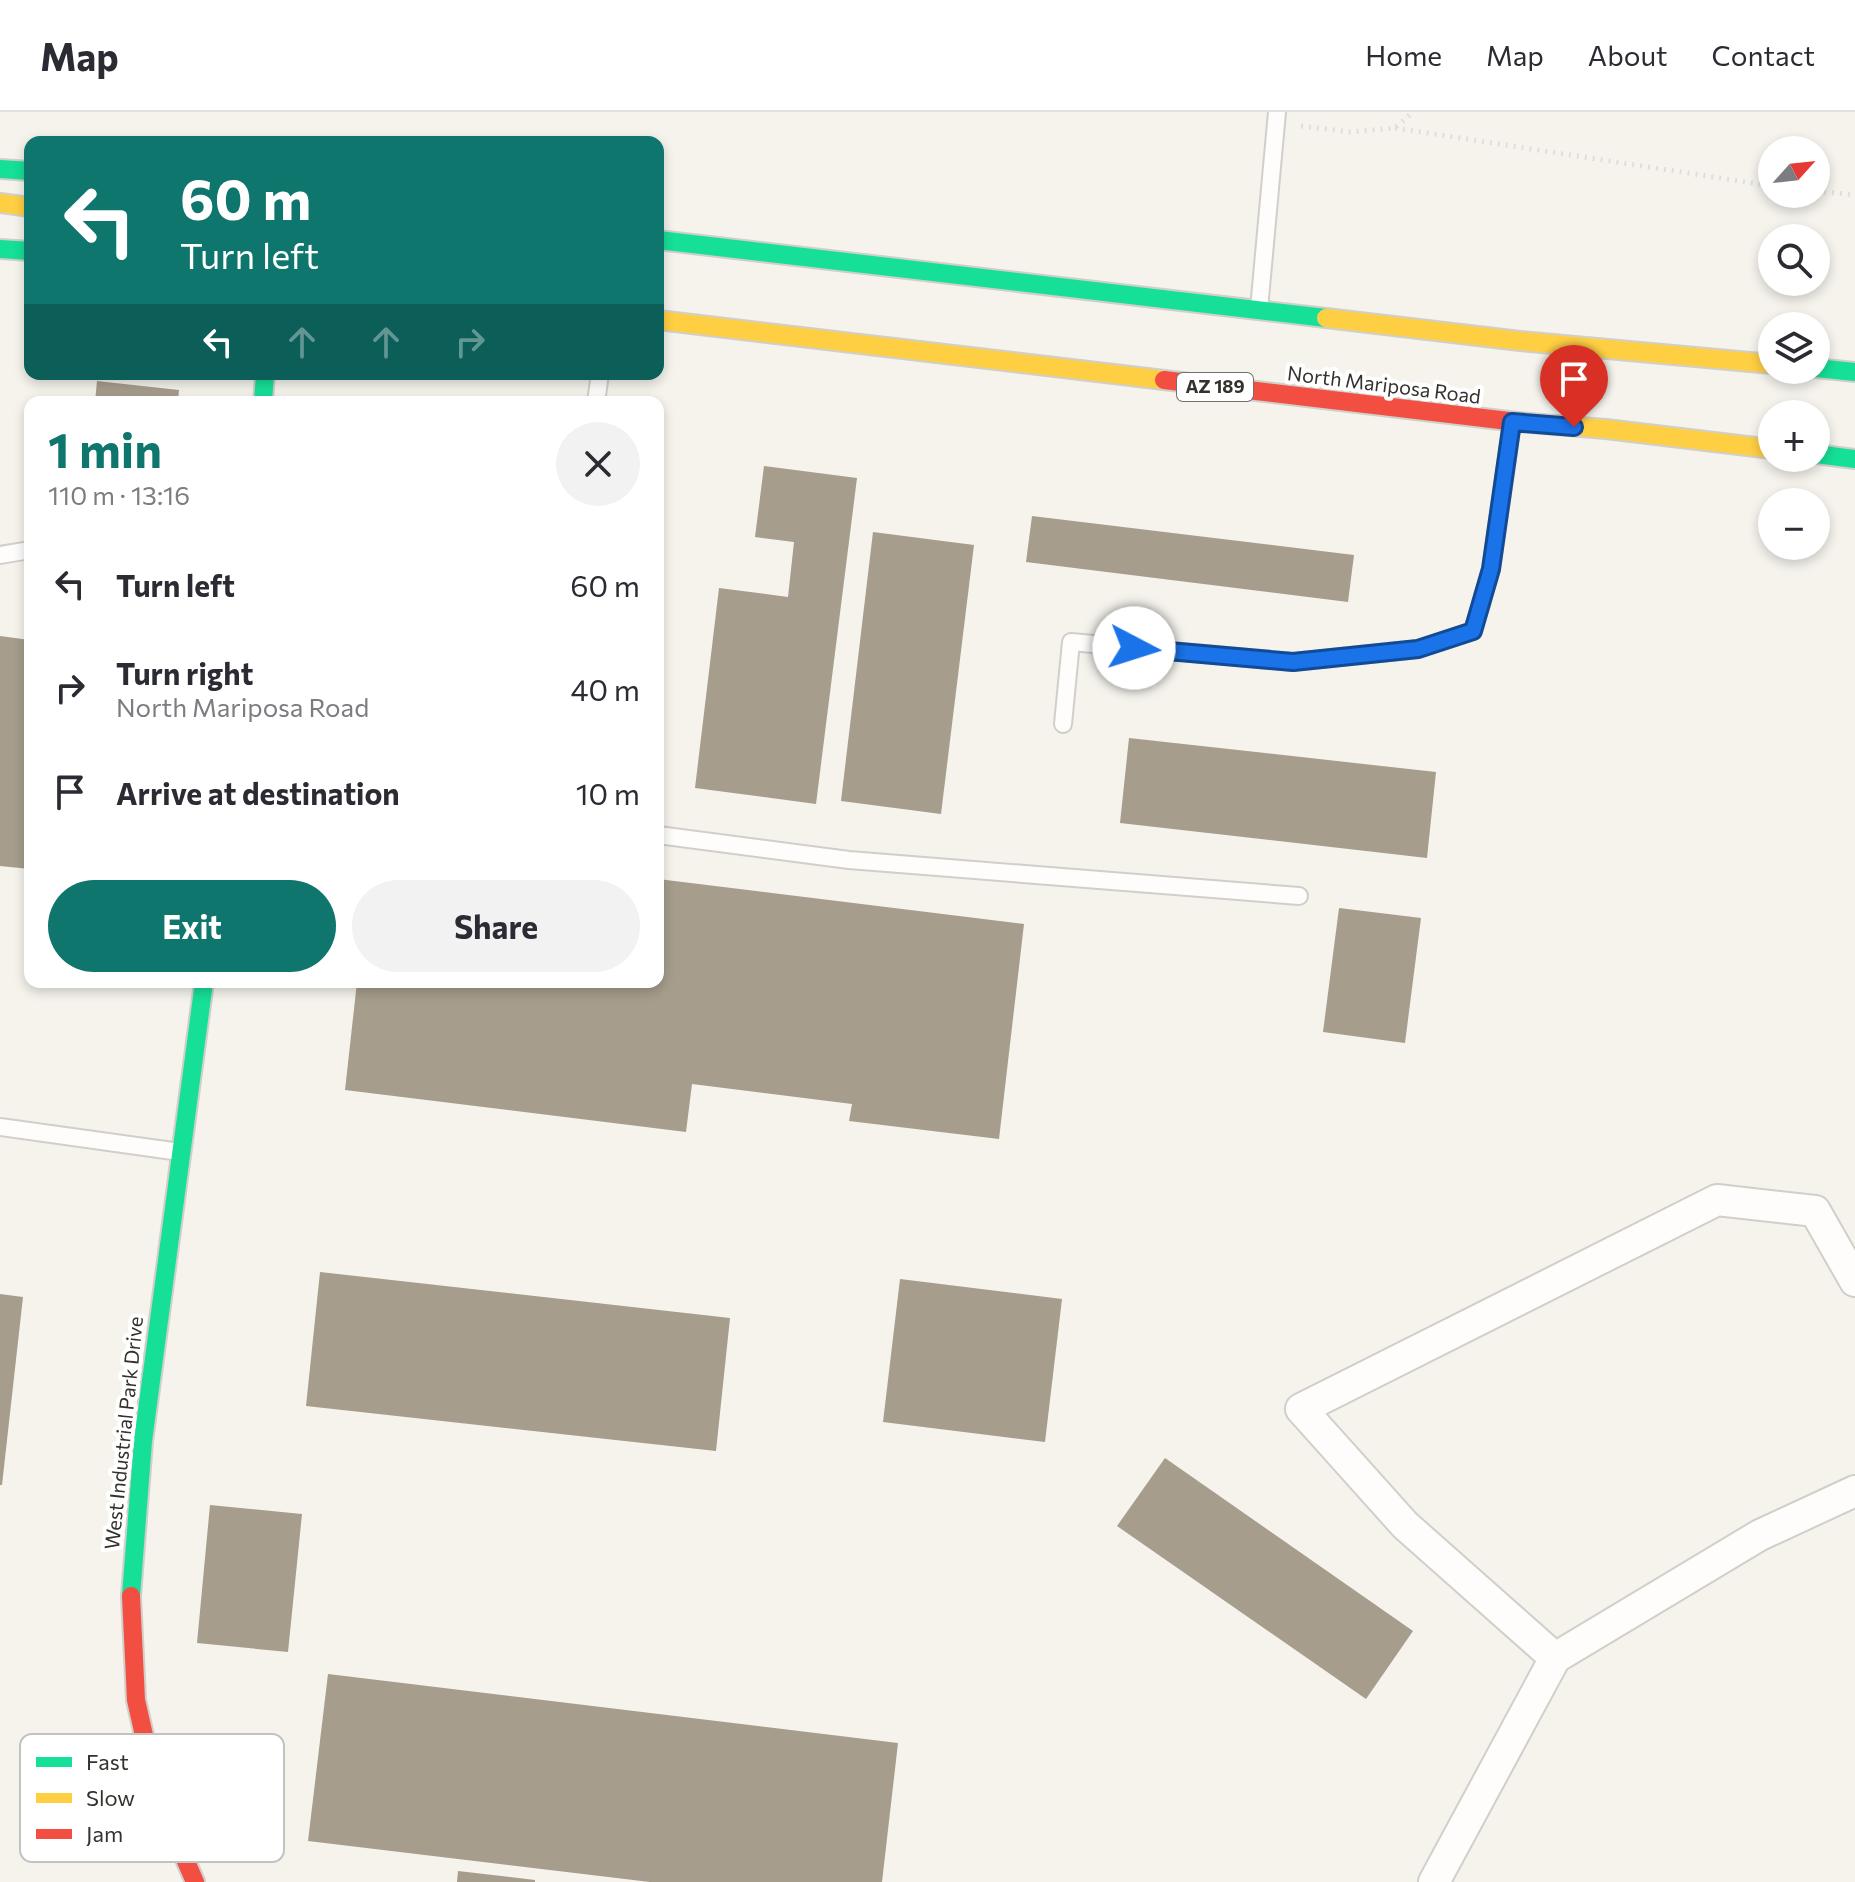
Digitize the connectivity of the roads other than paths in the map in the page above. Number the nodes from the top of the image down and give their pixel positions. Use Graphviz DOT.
graph roads {
  1 [pos="1276,118"];
  2 [pos="0,169"];
  3 [pos="24,171"];
  4 [pos="0,203"];
  5 [pos="24,206"];
  6 [pos="664,241"];
  7 [pos="0,249"];
  8 [pos="24,251"];
  9 [pos="664,255"];
  10 [pos="934,272"];
  11 [pos="1259,310"];
  12 [pos="664,321"];
  13 [pos="1758,363"];
  14 [pos="1830,369"];
  15 [pos="1855,372"];
  16 [pos="1512,422"];
  17 [pos="1758,447"];
  18 [pos="1830,456"];
  19 [pos="1855,459"];
  20 [pos="24,551"];
  21 [pos="0,555"];
  22 [pos="1063,724"];
  23 [pos="664,836"];
  24 [pos="1299,896"];
  25 [pos="203,988"];
  26 [pos="0,1127"];
  27 [pos="181,1152"];
  28 [pos="1855,1281"];
  29 [pos="1855,1491"];
  30 [pos="1555,1658"];
  31 [pos="144,1734"];
  32 [pos="186,1862"];
  33 [pos="195,1882"];
  34 [pos="1434,1882"];
  1 -- 11 [label="lane"];
  2 -- 3 [label="main road"];
  4 -- 5 [label="main road"];
  6 -- 10 [label="main road"];
  7 -- 8 [label="main road"];
  9 -- 10 [label="main road"];
  10 -- 11 [label="main road"];
  11 -- 13 [label="main road"];
  12 -- 16 [label="main road, North Mariposa Road / AZ 189"];
  14 -- 15 [label="main road"];
  16 -- 17 [label="main road, North Mariposa Road / AZ 189"];
  16 -- 22 [label="lane"];
  18 -- 19 [label="main road"];
  20 -- 21 [label="lane"];
  23 -- 24 [label="lane"];
  25 -- 27 [label="main road, West Industrial Park Drive"];
  26 -- 27 [label="lane"];
  27 -- 31 [label="main road, West Industrial Park Drive"];
  28 -- 30 [label="street"];
  29 -- 30 [label="street"];
  30 -- 34 [label="street"];
  32 -- 33 [label="main road, West Industrial Park Drive"];
}
